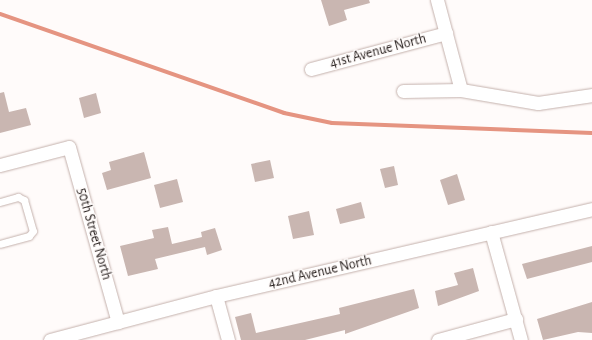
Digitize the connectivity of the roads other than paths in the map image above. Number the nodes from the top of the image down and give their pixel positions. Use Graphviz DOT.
graph roads {
  1 [pos="436,0"];
  2 [pos="446,33"];
  3 [pos="311,69"];
  4 [pos="461,90"];
  5 [pos="403,91"];
  6 [pos="592,95"];
  7 [pos="0,165"];
  8 [pos="0,202"];
  9 [pos="592,209"];
  10 [pos="491,232"];
  11 [pos="0,244"];
  12 [pos="216,296"];
  13 [pos="516,319"];
  14 [pos="118,322"];
  15 [pos="50,340"];
  16 [pos="228,340"];
  17 [pos="438,340"];
  18 [pos="521,340"];
  1 -- 2 [label="street"];
  2 -- 3 [label="street, 41st Avenue North"];
  2 -- 4 [label="street"];
  4 -- 5 [label="street"];
  4 -- 6 [label="street"];
  7 -- 14 [label="street, 50th Street North"];
  8 -- 11 [label="lane"];
  9 -- 10 [label="street, 42nd Avenue North"];
  10 -- 12 [label="street, 42nd Avenue North"];
  10 -- 13 [label="street"];
  12 -- 14 [label="street, 42nd Avenue North"];
  12 -- 16 [label="street"];
  13 -- 17 [label="street"];
  13 -- 18 [label="street"];
  14 -- 15 [label="street, 42nd Avenue North"];
}
